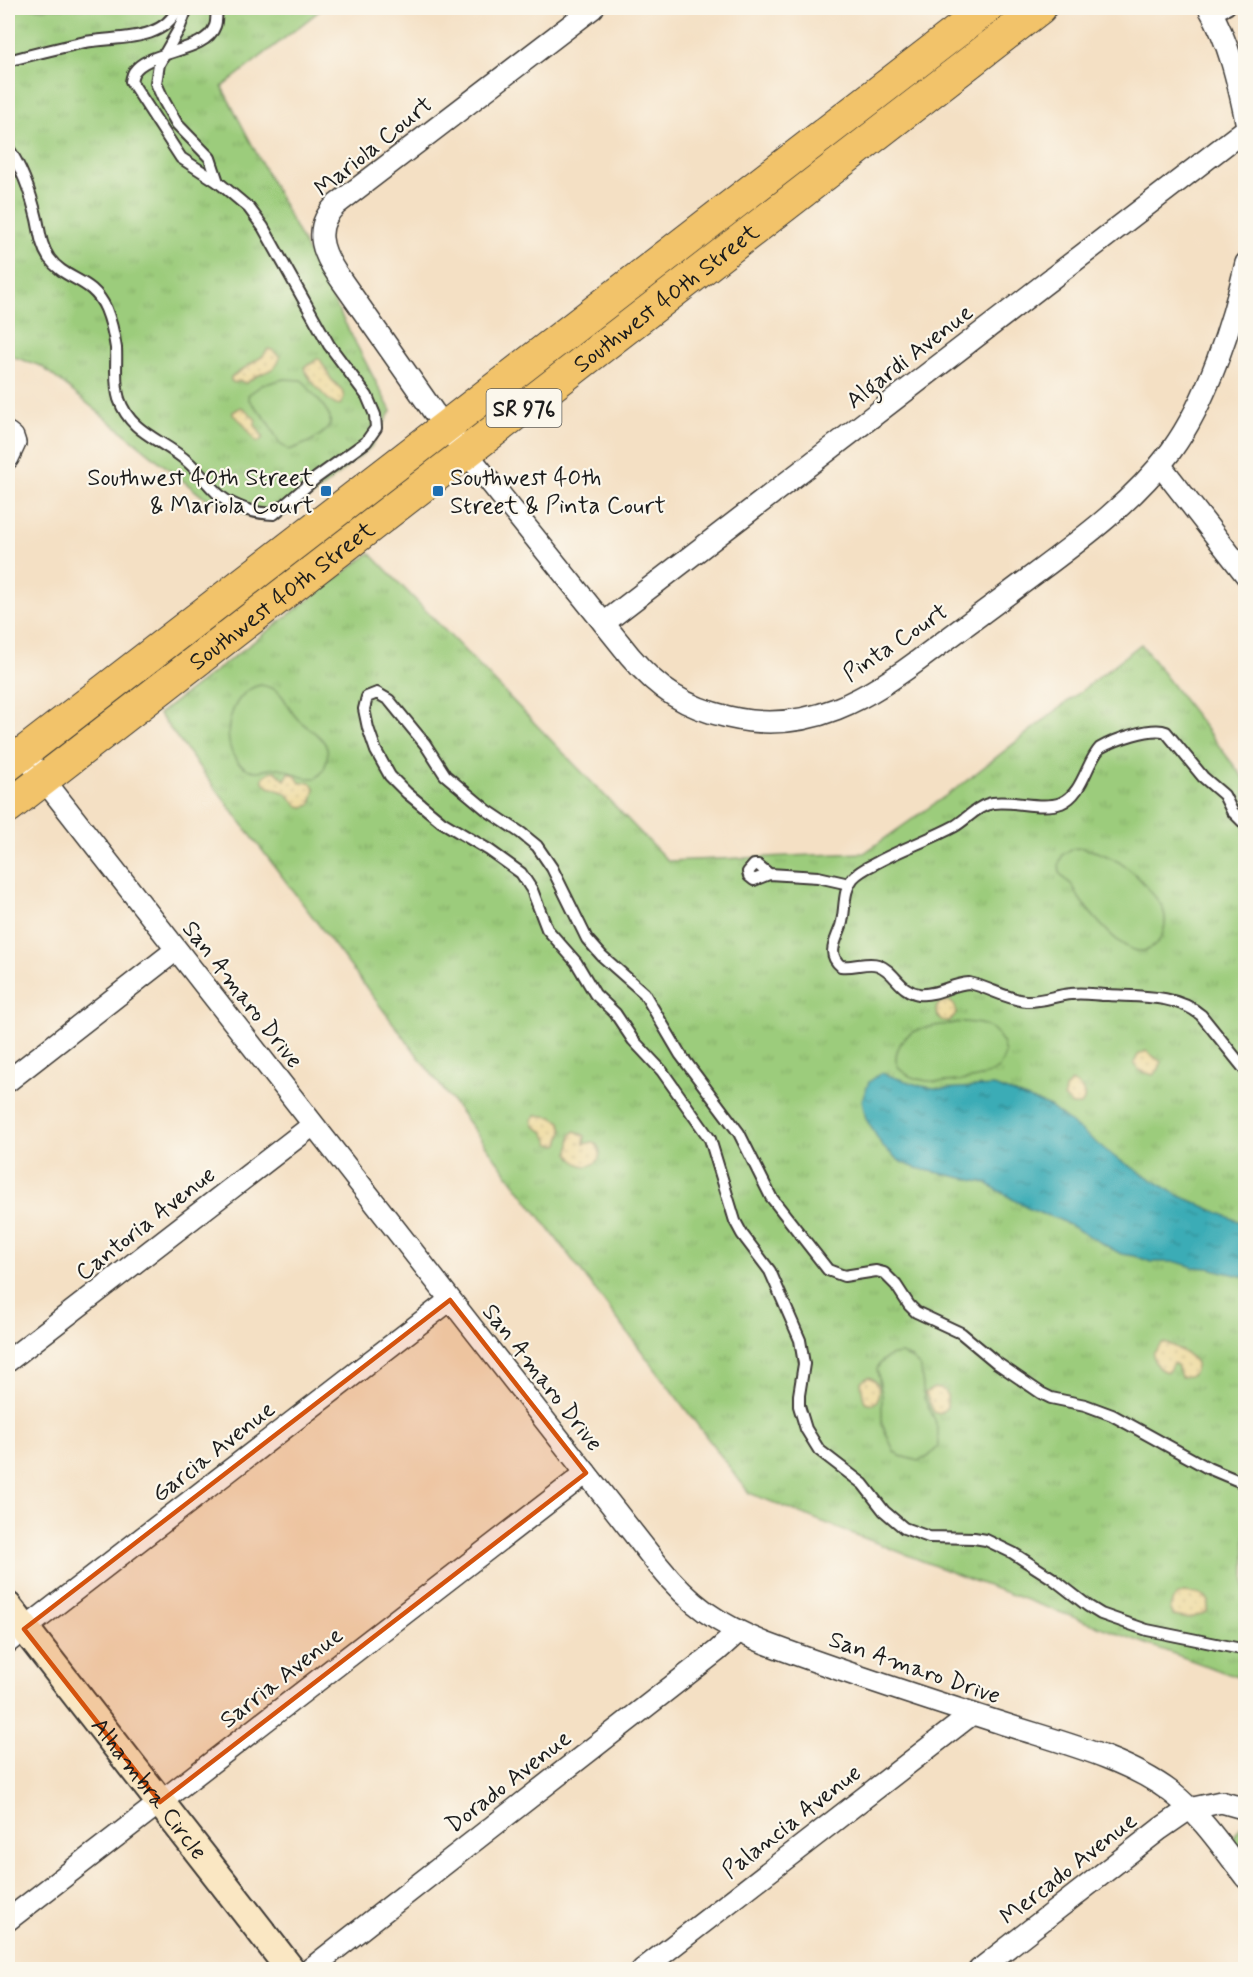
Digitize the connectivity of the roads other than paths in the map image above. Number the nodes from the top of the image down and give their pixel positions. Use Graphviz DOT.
graph roads {
  1 [pos="178,8"];
  2 [pos="187,8"];
  3 [pos="217,8"];
  4 [pos="593,8"];
  5 [pos="987,8"];
  6 [pos="1040,8"];
  7 [pos="1217,10"];
  8 [pos="164,55"];
  9 [pos="8,61"];
  10 [pos="1240,71"];
  11 [pos="1245,121"];
  12 [pos="1245,129"];
  13 [pos="8,148"];
  14 [pos="218,182"];
  15 [pos="1245,263"];
  16 [pos="446,427"];
  17 [pos="10,435"];
  18 [pos="466,452"];
  19 [pos="8,458"];
  20 [pos="1161,465"];
  21 [pos="1245,575"];
  22 [pos="604,623"];
  23 [pos="15,759"];
  24 [pos="43,779"];
  25 [pos="8,807"];
  26 [pos="1245,825"];
  27 [pos="769,874"];
  28 [pos="849,884"];
  29 [pos="176,950"];
  30 [pos="1245,1071"];
  31 [pos="8,1081"];
  32 [pos="313,1125"];
  33 [pos="450,1300"];
  34 [pos="8,1361"];
  35 [pos="586,1473"];
  36 [pos="1245,1484"];
  37 [pos="13,1626"];
  38 [pos="738,1632"];
  39 [pos="1245,1650"];
  40 [pos="972,1714"];
  41 [pos="160,1802"];
  42 [pos="1189,1809"];
  43 [pos="1245,1809"];
  44 [pos="1245,1878"];
  45 [pos="8,1920"];
  46 [pos="291,1970"];
  47 [pos="309,1970"];
  48 [pos="642,1970"];
  49 [pos="979,1970"];
  1 -- 9 [label="lane"];
  2 -- 8 [label="lane"];
  3 -- 8 [label="lane"];
  4 -- 16 [label="street, Mariola Court"];
  5 -- 16 [label="main road, Southwest 40th Street / SR 976"];
  6 -- 18 [label="main road, Southwest 40th Street / SR 976"];
  7 -- 10 [label="street"];
  8 -- 14 [label="lane"];
  8 -- 14 [label="lane"];
  10 -- 11 [label="street"];
  12 -- 22 [label="street, Algardi Avenue"];
  13 -- 14 [label="lane"];
  15 -- 20 [label="street, Pinta Court"];
  16 -- 18 [label="street, Pinta Court"];
  16 -- 23 [label="main road, Southwest 40th Street / SR 976"];
  17 -- 19 [label="street"];
  18 -- 22 [label="street, Pinta Court"];
  18 -- 24 [label="main road, Southwest 40th Street / SR 976"];
  20 -- 21 [label="street"];
  20 -- 22 [label="street, Pinta Court"];
  23 -- 24 [label="street, San Amaro Drive"];
  24 -- 25 [label="main road, Southwest 40th Street / SR 976"];
  24 -- 29 [label="street, San Amaro Drive"];
  26 -- 28 [label="lane"];
  27 -- 28 [label="lane"];
  28 -- 30 [label="lane"];
  29 -- 31 [label="street"];
  29 -- 32 [label="street, San Amaro Drive"];
  32 -- 33 [label="street, San Amaro Drive"];
  32 -- 34 [label="street, Cantoria Avenue"];
  33 -- 35 [label="street, San Amaro Drive"];
  33 -- 37 [label="street, Garcia Avenue"];
  35 -- 38 [label="street, San Amaro Drive"];
  35 -- 41 [label="street, Sarria Avenue"];
  36 -- 39 [label="lane"];
  37 -- 41 [label="street, Alhambra Circle"];
  38 -- 40 [label="street, San Amaro Drive"];
  38 -- 47 [label="street, Dorado Avenue"];
  40 -- 42 [label="street, San Amaro Drive"];
  40 -- 48 [label="street, Palancia Avenue"];
  41 -- 45 [label="street, Sarria Avenue"];
  41 -- 46 [label="street, Alhambra Circle"];
  42 -- 43 [label="street"];
  42 -- 44 [label="street, San Amaro Drive"];
  42 -- 49 [label="street, Mercado Avenue"];
}
